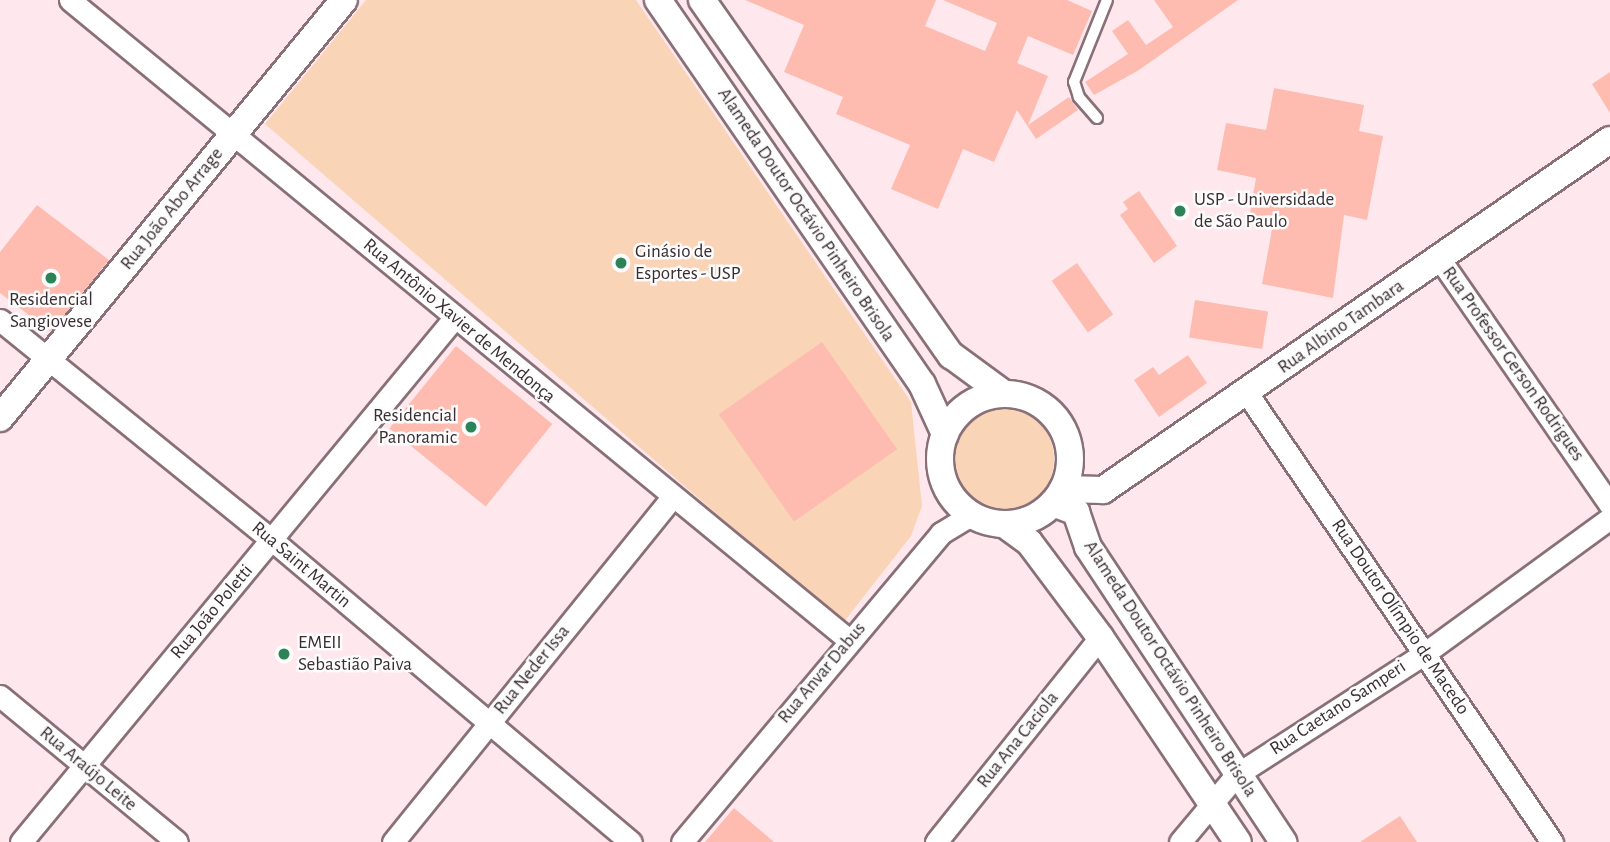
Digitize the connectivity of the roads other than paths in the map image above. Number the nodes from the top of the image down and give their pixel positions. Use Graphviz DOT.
graph roads {
  1 [pos="70,0"];
  2 [pos="344,0"];
  3 [pos="658,0"];
  4 [pos="702,0"];
  5 [pos="1107,0"];
  6 [pos="1097,118"];
  7 [pos="234,134"];
  8 [pos="1610,140"];
  9 [pos="1439,258"];
  10 [pos="455,317"];
  11 [pos="0,320"];
  12 [pos="48,360"];
  13 [pos="1247,393"];
  14 [pos="1004,394"];
  15 [pos="0,418"];
  16 [pos="945,434"];
  17 [pos="1058,496"];
  18 [pos="672,498"];
  19 [pos="1610,505"];
  20 [pos="971,514"];
  21 [pos="1610,517"];
  22 [pos="1004,524"];
  23 [pos="272,540"];
  24 [pos="1100,637"];
  25 [pos="849,640"];
  26 [pos="1425,653"];
  27 [pos="0,696"];
  28 [pos="487,724"];
  29 [pos="84,766"];
  30 [pos="1236,775"];
  31 [pos="1210,803"];
  32 [pos="22,842"];
  33 [pos="177,842"];
  34 [pos="393,842"];
  35 [pos="631,842"];
  36 [pos="682,842"];
  37 [pos="936,842"];
  38 [pos="1180,842"];
  39 [pos="1238,842"];
  40 [pos="1283,842"];
  41 [pos="1552,842"];
  1 -- 7 [label="street, Rua Antônio Xavier de Mendonça"];
  2 -- 7 [label="street, Rua João Abo Arrage"];
  3 -- 16 [label="street, Alameda Doutor Octávio Pinheiro Brisola"];
  4 -- 14 [label="street, Alameda Doutor Octávio Pinheiro Brisola"];
  5 -- 6 [label="lane"];
  7 -- 10 [label="street, Rua Antônio Xavier de Mendonça"];
  7 -- 12 [label="street, Rua João Abo Arrage"];
  8 -- 9 [label="street, Rua Albino Tambara"];
  9 -- 13 [label="street, Rua Albino Tambara"];
  9 -- 19 [label="street, Rua Professor Gerson Rodrigues"];
  10 -- 18 [label="street, Rua Antônio Xavier de Mendonça"];
  10 -- 23 [label="street, Rua João Poletti"];
  11 -- 12 [label="street, Rua Saint Martin"];
  12 -- 15 [label="street, Rua João Abo Arrage"];
  12 -- 23 [label="street, Rua Saint Martin"];
  13 -- 17 [label="street, Rua Albino Tambara"];
  13 -- 26 [label="street, Rua Doutor Olímpio de Macedo"];
  14 -- 16 [label="street"];
  14 -- 17 [label="street, Alameda Doutor Octávio Pinheiro Brisola"];
  16 -- 20 [label="street, Alameda Doutor Octávio Pinheiro Brisola"];
  17 -- 22 [label="street"];
  17 -- 30 [label="street, Alameda Doutor Octávio Pinheiro Brisola"];
  18 -- 25 [label="street, Rua Antônio Xavier de Mendonça"];
  18 -- 28 [label="street, Rua Neder Issa"];
  20 -- 22 [label="street, Alameda Doutor Octávio Pinheiro Brisola"];
  20 -- 25 [label="street, Rua Anvar Dabus"];
  21 -- 26 [label="street, Rua Caetano Samperi"];
  22 -- 24 [label="street, Alameda Doutor Octávio Pinheiro Brisola"];
  23 -- 28 [label="street, Rua Saint Martin"];
  23 -- 29 [label="street, Rua João Poletti"];
  24 -- 31 [label="street, Alameda Doutor Octávio Pinheiro Brisola"];
  24 -- 37 [label="street, Rua Ana Caciola"];
  25 -- 36 [label="street, Rua Anvar Dabus"];
  26 -- 30 [label="street, Rua Caetano Samperi"];
  26 -- 41 [label="street, Rua Doutor Olímpio de Macedo"];
  27 -- 29 [label="street, Rua Araújo Leite"];
  28 -- 34 [label="street, Rua Neder Issa"];
  28 -- 35 [label="street, Rua Saint Martin"];
  29 -- 32 [label="street, Rua João Poletti"];
  29 -- 33 [label="street, Rua Araújo Leite"];
  30 -- 31 [label="street, Rua Caetano Samperi"];
  30 -- 40 [label="street, Alameda Doutor Octávio Pinheiro Brisola"];
  31 -- 38 [label="street, Rua Caetano Samperi"];
  31 -- 39 [label="street, Alameda Doutor Octávio Pinheiro Brisola"];
}
